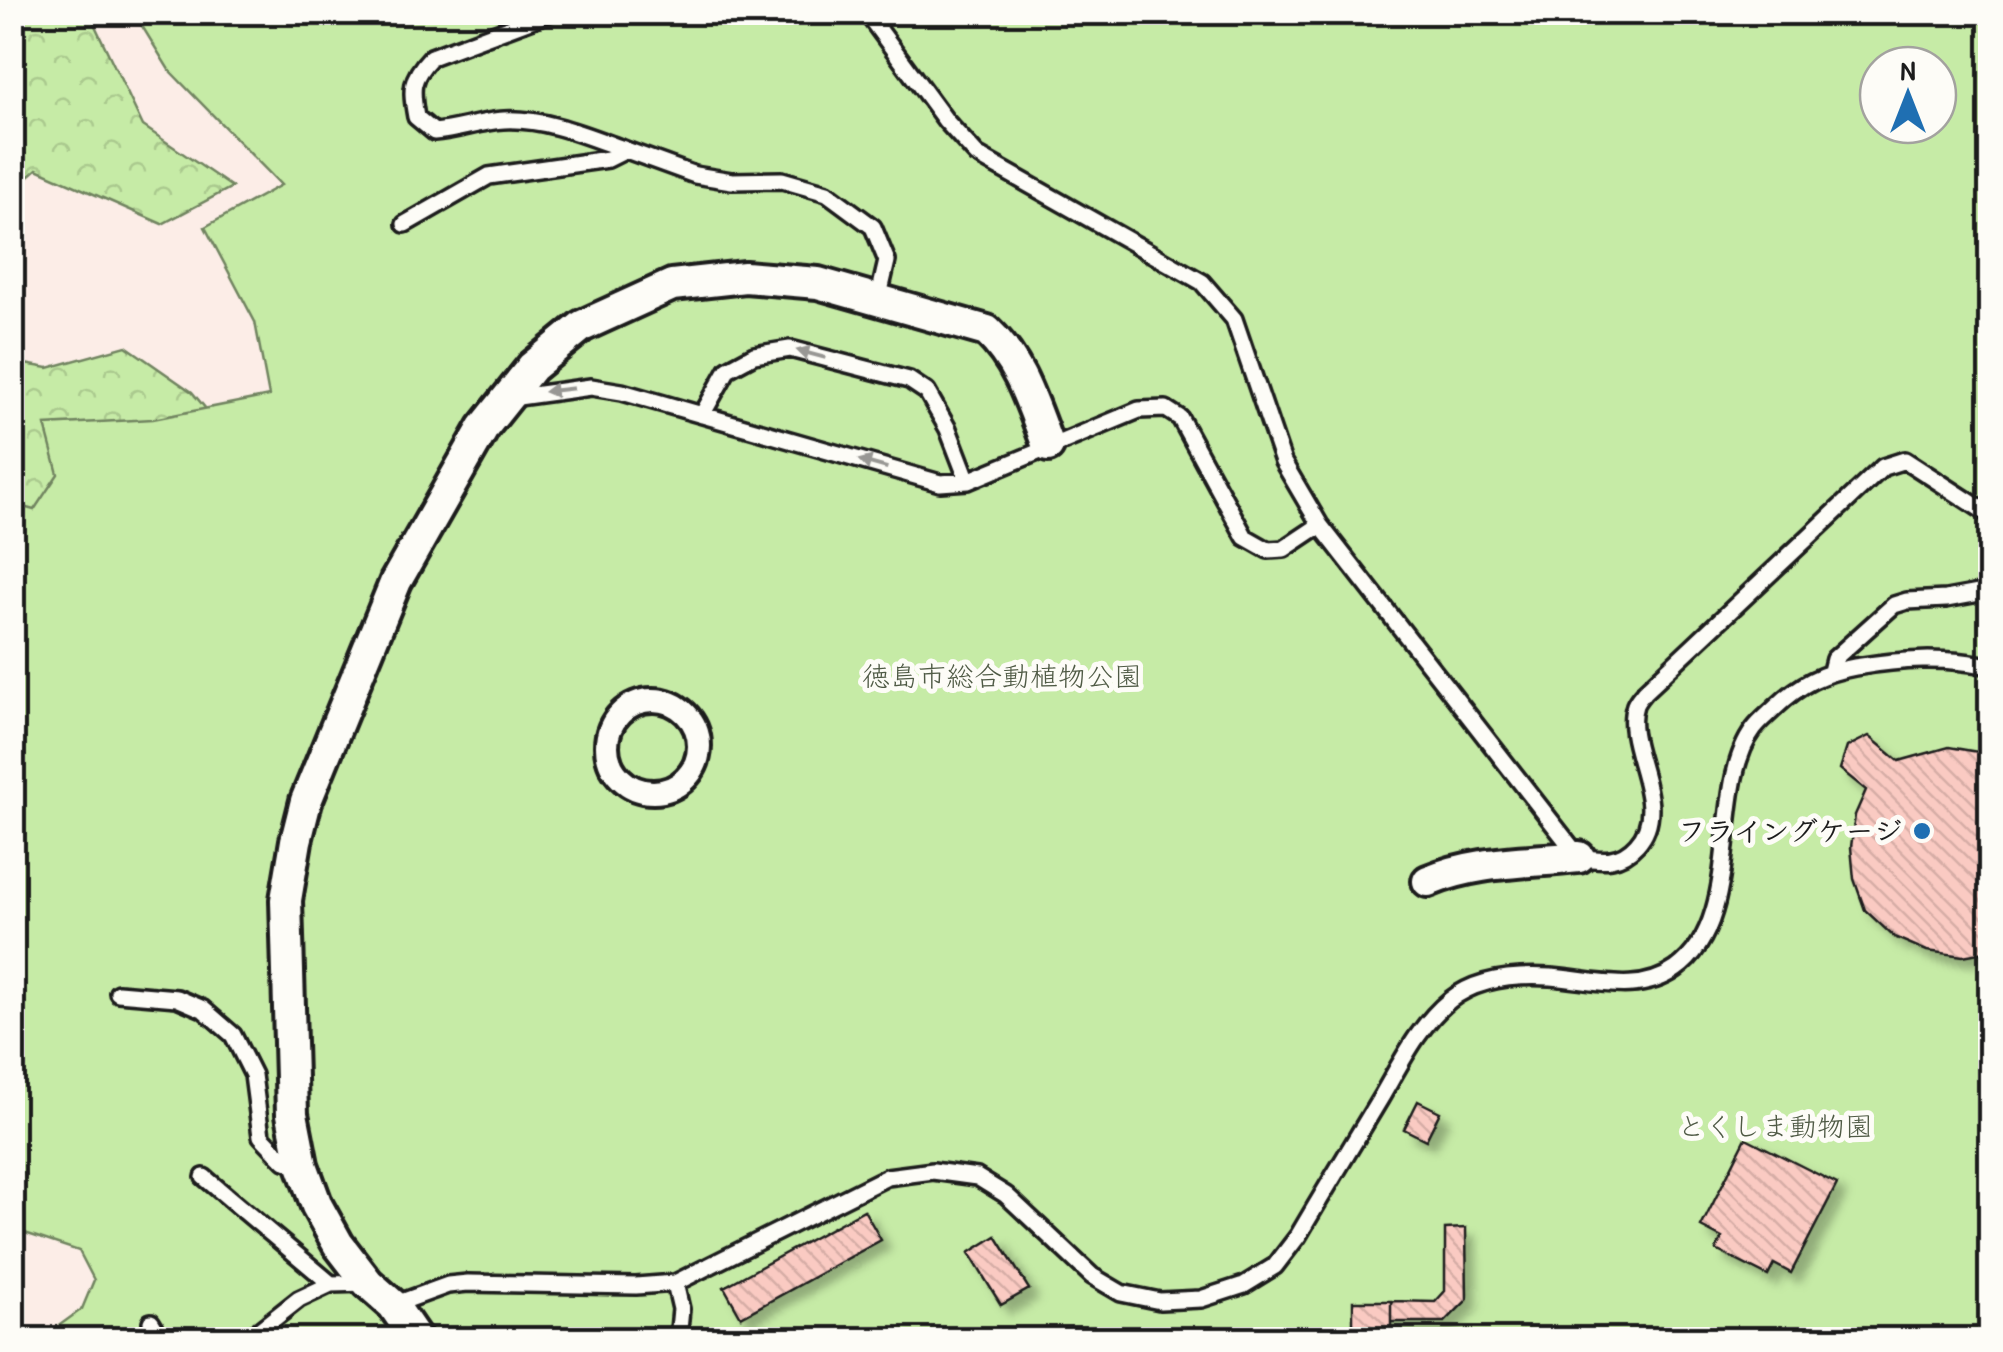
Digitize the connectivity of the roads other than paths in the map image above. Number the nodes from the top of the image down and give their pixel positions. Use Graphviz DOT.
graph roads {
  1 [pos="552,12"];
  2 [pos="866,12"];
  3 [pos="626,150"];
  4 [pos="404,224"];
  5 [pos="878,300"];
  6 [pos="506,400"];
  7 [pos="702,415"];
  8 [pos="1048,446"];
  9 [pos="968,480"];
  10 [pos="1990,515"];
  11 [pos="1320,525"];
  12 [pos="1990,591"];
  13 [pos="1990,666"];
  14 [pos="1831,671"];
  15 [pos="664,791"];
  16 [pos="1579,857"];
  17 [pos="1428,881"];
  18 [pos="118,993"];
  19 [pos="302,1165"];
  20 [pos="204,1177"];
  21 [pos="368,1283"];
  22 [pos="676,1283"];
  23 [pos="331,1284"];
  24 [pos="392,1305"];
  25 [pos="151,1322"];
  26 [pos="162,1340"];
  27 [pos="247,1340"];
  28 [pos="417,1340"];
  29 [pos="678,1340"];
  1 -- 3 [label="lane"];
  2 -- 11 [label="lane"];
  3 -- 4 [label="lane"];
  3 -- 5 [label="lane"];
  5 -- 6 [label="street"];
  5 -- 8 [label="street"];
  7 -- 6 [label="lane, one-way"];
  6 -- 19 [label="street"];
  9 -- 7 [label="lane, one-way"];
  9 -- 7 [label="lane, one-way"];
  8 -- 9 [label="lane"];
  8 -- 11 [label="lane"];
  10 -- 16 [label="lane"];
  11 -- 16 [label="lane"];
  12 -- 14 [label="lane"];
  13 -- 14 [label="lane"];
  14 -- 22 [label="lane"];
  15 -- 15 [label="street"];
  16 -- 17 [label="street"];
  18 -- 19 [label="lane"];
  19 -- 21 [label="street"];
  20 -- 23 [label="lane"];
  21 -- 23 [label="lane"];
  21 -- 24 [label="street"];
  22 -- 24 [label="lane"];
  22 -- 29 [label="lane"];
  23 -- 27 [label="lane"];
  24 -- 28 [label="street"];
  25 -- 26 [label="lane"];
}
